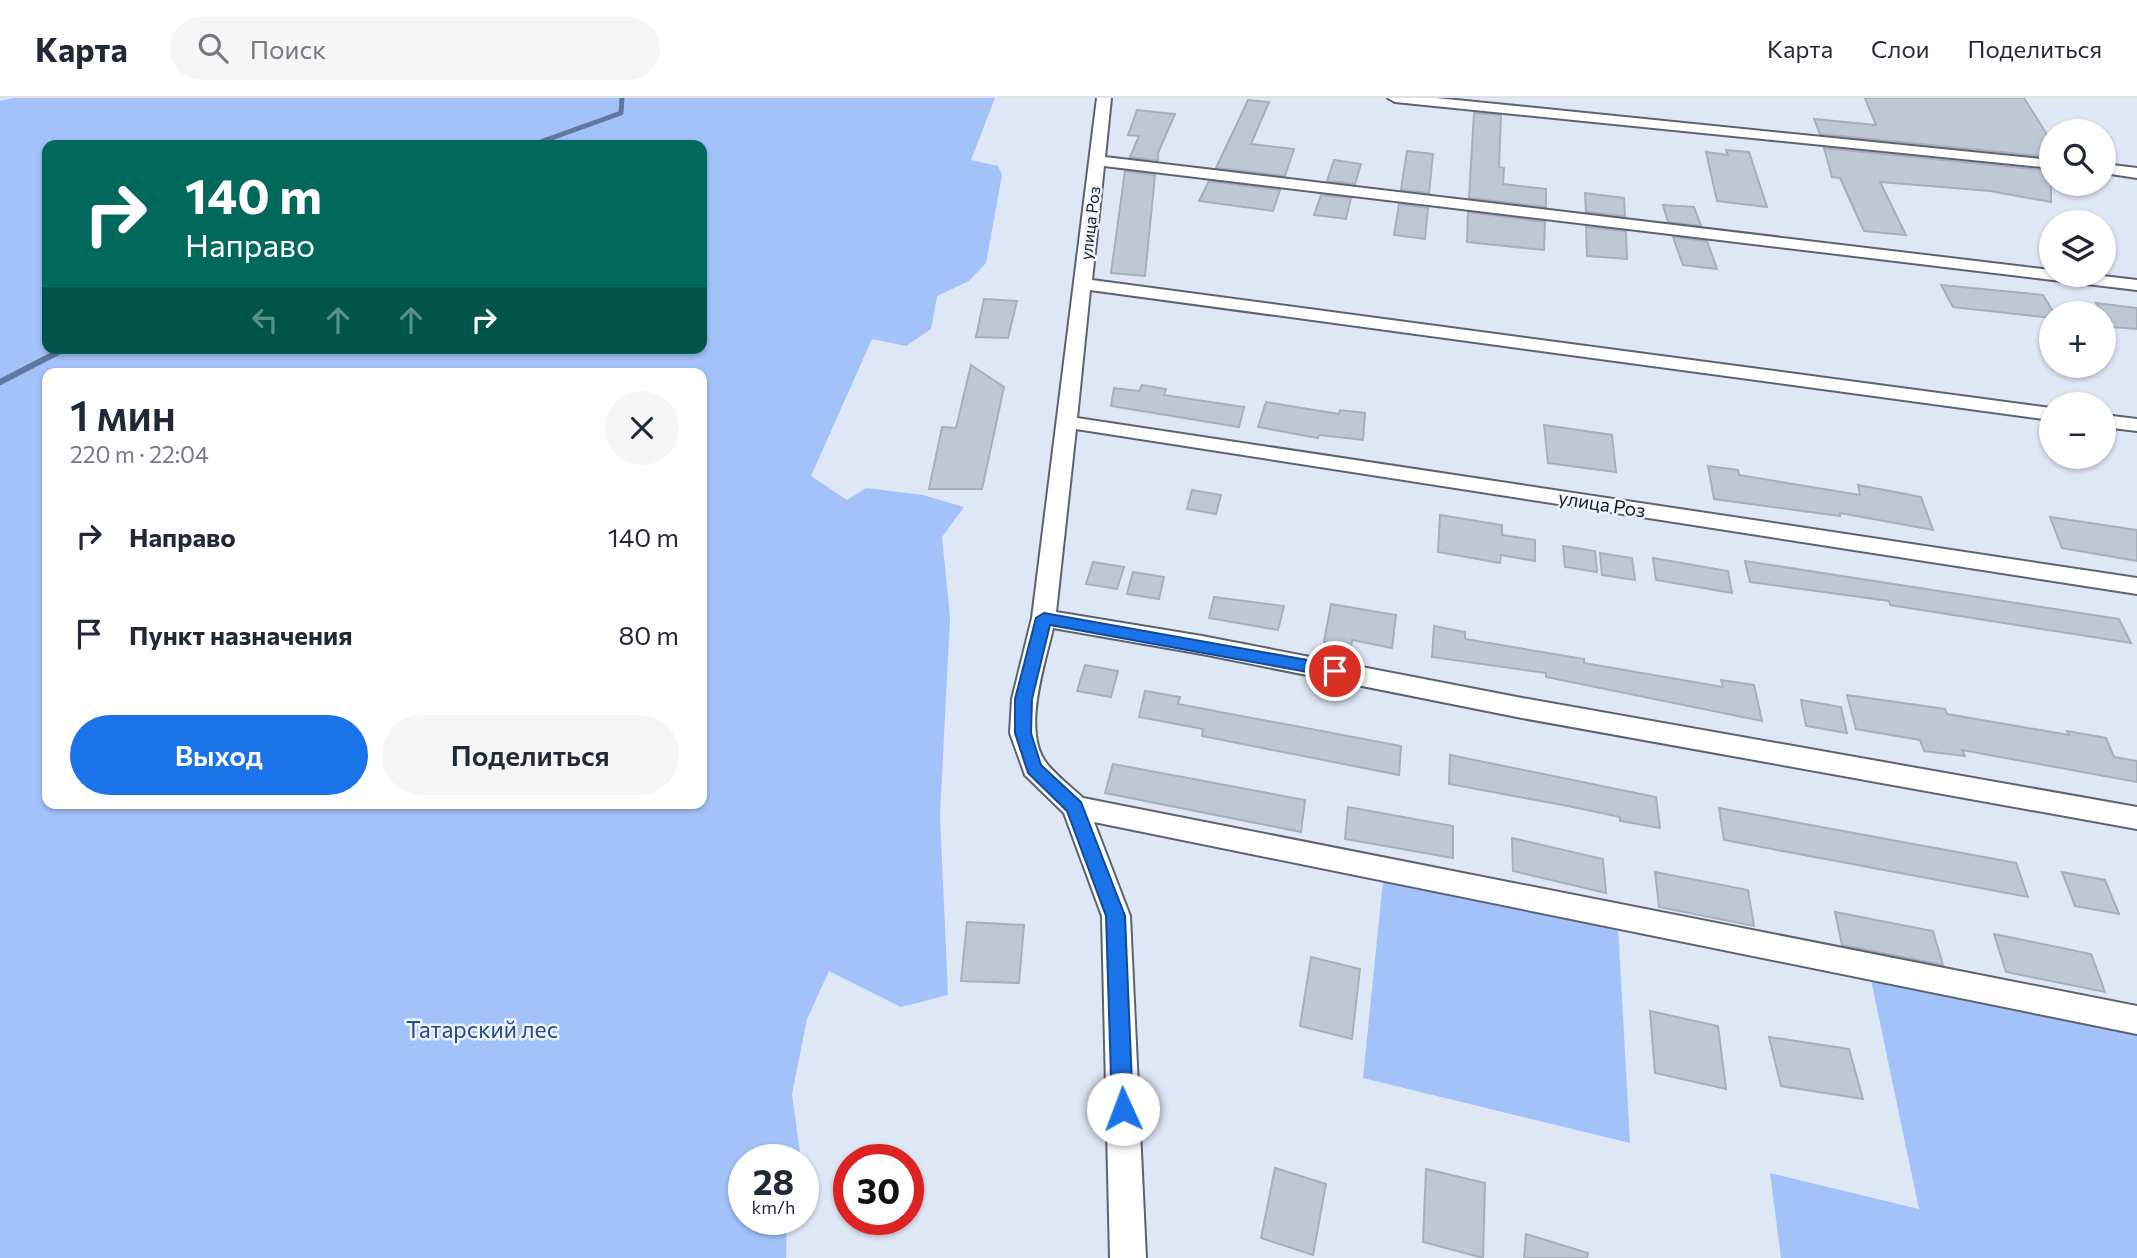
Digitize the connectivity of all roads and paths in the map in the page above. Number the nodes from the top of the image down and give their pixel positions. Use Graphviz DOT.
graph roads {
  1 [pos="1104,98"];
  2 [pos="1395,98"];
  3 [pos="1097,161"];
  4 [pos="2039,163"];
  5 [pos="2116,170"];
  6 [pos="2137,173"];
  7 [pos="2039,273"];
  8 [pos="2116,283"];
  9 [pos="1083,284"];
  10 [pos="2137,285"];
  11 [pos="2039,412"];
  12 [pos="1067,422"];
  13 [pos="2116,422"];
  14 [pos="2137,425"];
  15 [pos="2137,586"];
  16 [pos="1044,618"];
  17 [pos="1075,807"];
  18 [pos="2137,818"];
  19 [pos="2137,1020"];
  20 [pos="1128,1258"];
  1 -- 3 [label="street, улица Роз"];
  2 -- 4 [label="street"];
  3 -- 7 [label="street, улица Роз"];
  3 -- 9 [label="street, улица Роз"];
  5 -- 6 [label="street"];
  8 -- 10 [label="street, улица Роз"];
  9 -- 11 [label="street, улица Роз"];
  9 -- 12 [label="street, улица Роз"];
  12 -- 15 [label="street, улица Роз"];
  12 -- 16 [label="street, улица Роз"];
  13 -- 14 [label="street"];
  16 -- 17 [label="street, улица Роз"];
  16 -- 18 [label="street"];
  17 -- 19 [label="street"];
  17 -- 20 [label="street"];
}
